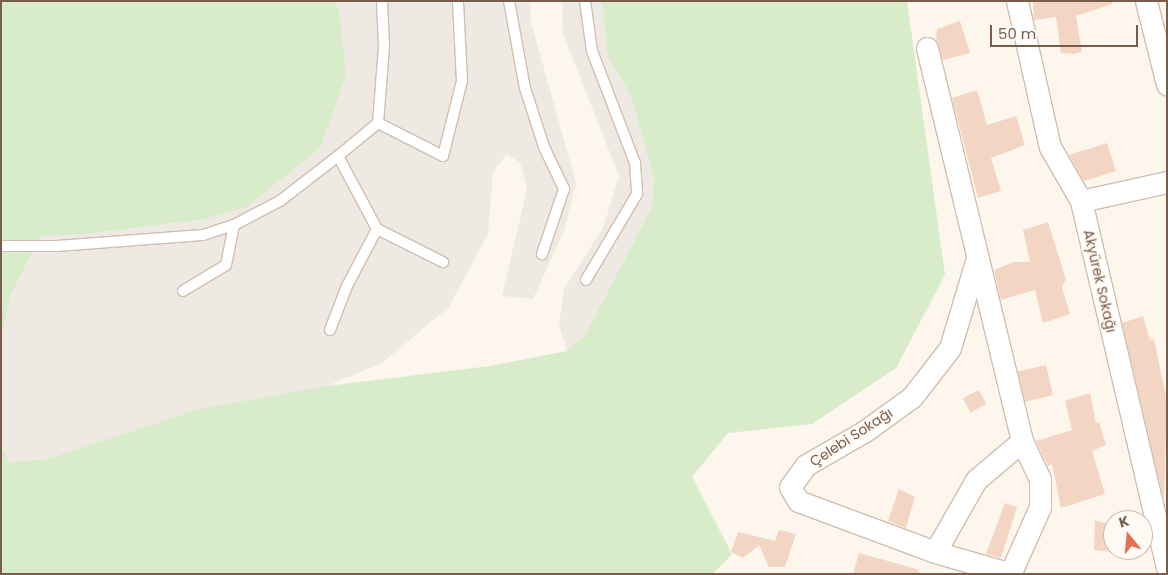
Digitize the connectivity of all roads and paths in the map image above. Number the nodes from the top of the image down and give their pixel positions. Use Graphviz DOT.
graph roads {
  1 [pos="382,1"];
  2 [pos="458,1"];
  3 [pos="509,1"];
  4 [pos="585,1"];
  5 [pos="1017,1"];
  6 [pos="1146,1"];
  7 [pos="927,48"];
  8 [pos="1167,84"];
  9 [pos="378,123"];
  10 [pos="338,156"];
  11 [pos="1167,182"];
  12 [pos="1081,201"];
  13 [pos="234,225"];
  14 [pos="376,229"];
  15 [pos="1,246"];
  16 [pos="542,254"];
  17 [pos="977,258"];
  18 [pos="443,262"];
  19 [pos="586,280"];
  20 [pos="183,290"];
  21 [pos="330,330"];
  22 [pos="1022,441"];
  23 [pos="935,552"];
  24 [pos="1167,567"];
  25 [pos="1011,573"];
  1 -- 9 [label="lane"];
  2 -- 9 [label="lane"];
  3 -- 16 [label="lane"];
  4 -- 19 [label="lane"];
  5 -- 12 [label="street, Akyürek Sokağı"];
  6 -- 8 [label="street"];
  7 -- 17 [label="street, Çelebi Sokağı"];
  9 -- 10 [label="lane"];
  10 -- 13 [label="lane"];
  10 -- 14 [label="lane"];
  11 -- 12 [label="street"];
  12 -- 24 [label="street, Akyürek Sokağı"];
  13 -- 15 [label="lane"];
  13 -- 20 [label="lane"];
  14 -- 18 [label="lane"];
  14 -- 21 [label="lane"];
  17 -- 22 [label="street, Çelebi Sokağı"];
  17 -- 23 [label="street, Çelebi Sokağı"];
  22 -- 23 [label="street"];
  22 -- 25 [label="street, Çelebi Sokağı"];
  23 -- 25 [label="street, Çelebi Sokağı"];
}
